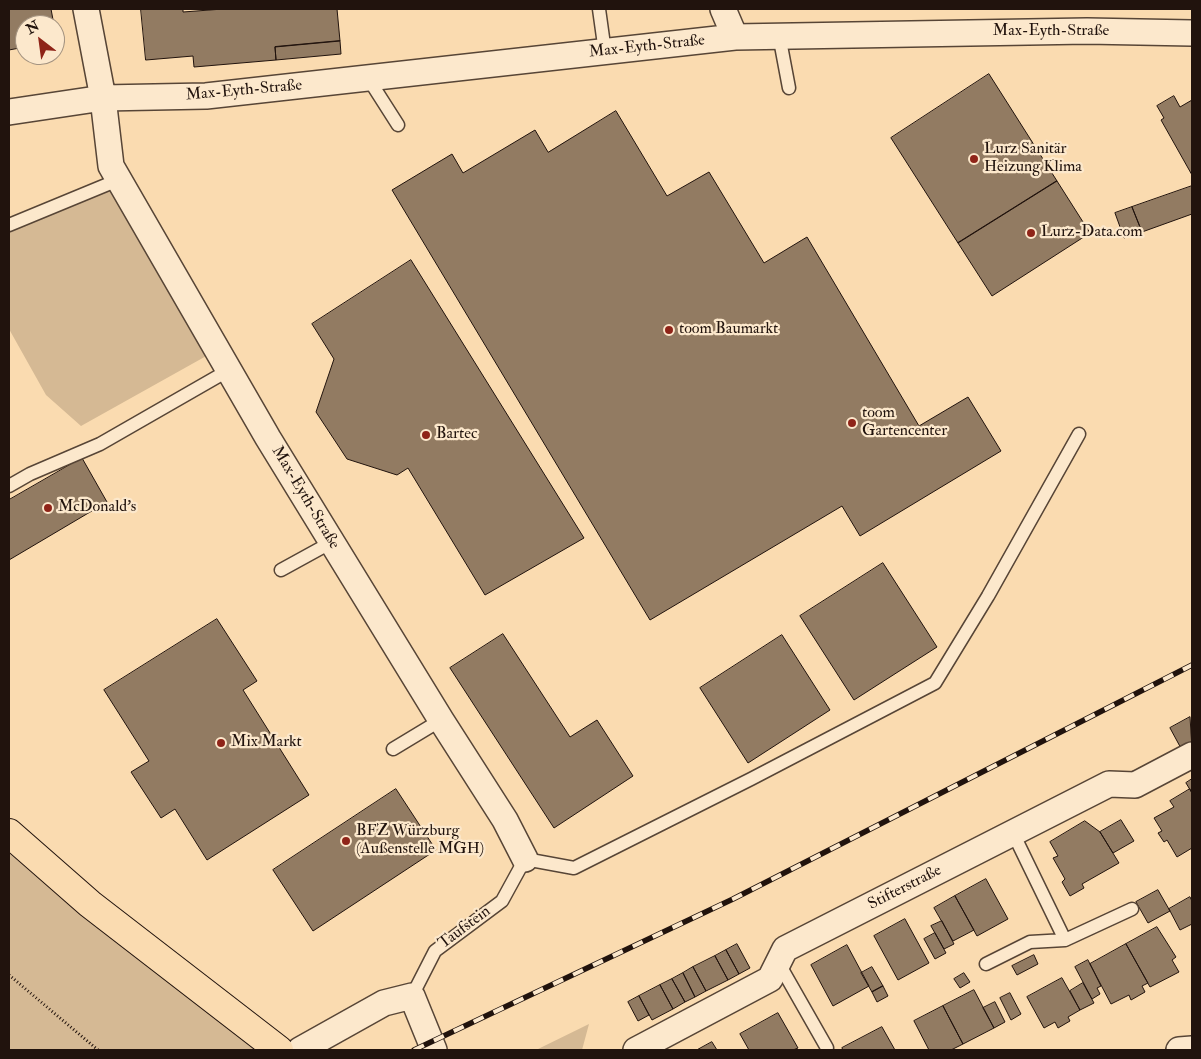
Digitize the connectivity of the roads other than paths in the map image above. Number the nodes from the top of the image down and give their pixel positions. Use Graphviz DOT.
graph roads {
  1 [pos="86,9"];
  2 [pos="599,9"];
  3 [pos="723,9"];
  4 [pos="1192,33"];
  5 [pos="779,35"];
  6 [pos="735,37"];
  7 [pos="605,52"];
  8 [pos="368,78"];
  9 [pos="789,88"];
  10 [pos="103,98"];
  11 [pos="9,112"];
  12 [pos="398,124"];
  13 [pos="118,180"];
  14 [pos="9,225"];
  15 [pos="229,370"];
  16 [pos="1079,434"];
  17 [pos="9,486"];
  18 [pos="332,542"];
  19 [pos="281,570"];
  20 [pos="441,720"];
  21 [pos="393,749"];
  22 [pos="1192,755"];
  23 [pos="9,833"];
  24 [pos="1013,833"];
  25 [pos="525,859"];
  26 [pos="1132,909"];
  27 [pos="1065,940"];
  28 [pos="778,962"];
  29 [pos="986,964"];
  30 [pos="412,996"];
  31 [pos="827,1048"];
  32 [pos="1192,1049"];
  33 [pos="279,1050"];
  34 [pos="300,1050"];
  35 [pos="434,1050"];
  36 [pos="636,1050"];
  37 [pos="1179,1050"];
  1 -- 10 [label="street"];
  2 -- 7 [label="lane"];
  3 -- 6 [label="street"];
  4 -- 5 [label="street, Max-Eyth-Straße"];
  5 -- 6 [label="street, Max-Eyth-Straße"];
  5 -- 9 [label="lane"];
  6 -- 7 [label="street, Max-Eyth-Straße"];
  7 -- 8 [label="street, Max-Eyth-Straße"];
  8 -- 10 [label="street, Max-Eyth-Straße"];
  8 -- 12 [label="lane"];
  10 -- 11 [label="street, Max-Eyth-Straße"];
  10 -- 13 [label="street, Max-Eyth-Straße"];
  13 -- 14 [label="lane"];
  13 -- 15 [label="street, Max-Eyth-Straße"];
  15 -- 17 [label="lane"];
  15 -- 18 [label="street, Max-Eyth-Straße"];
  16 -- 25 [label="lane"];
  18 -- 19 [label="lane"];
  18 -- 20 [label="street, Max-Eyth-Straße"];
  20 -- 21 [label="lane"];
  20 -- 25 [label="street, Max-Eyth-Straße"];
  22 -- 24 [label="street, Stifterstraße"];
  23 -- 33 [label="main road"];
  24 -- 27 [label="lane"];
  24 -- 28 [label="street, Stifterstraße"];
  25 -- 30 [label="lane, Taufstein"];
  26 -- 27 [label="lane"];
  27 -- 29 [label="lane"];
  28 -- 31 [label="lane"];
  28 -- 36 [label="street, Stifterstraße"];
  30 -- 34 [label="street"];
  30 -- 35 [label="street"];
  32 -- 37 [label="street"];
}
